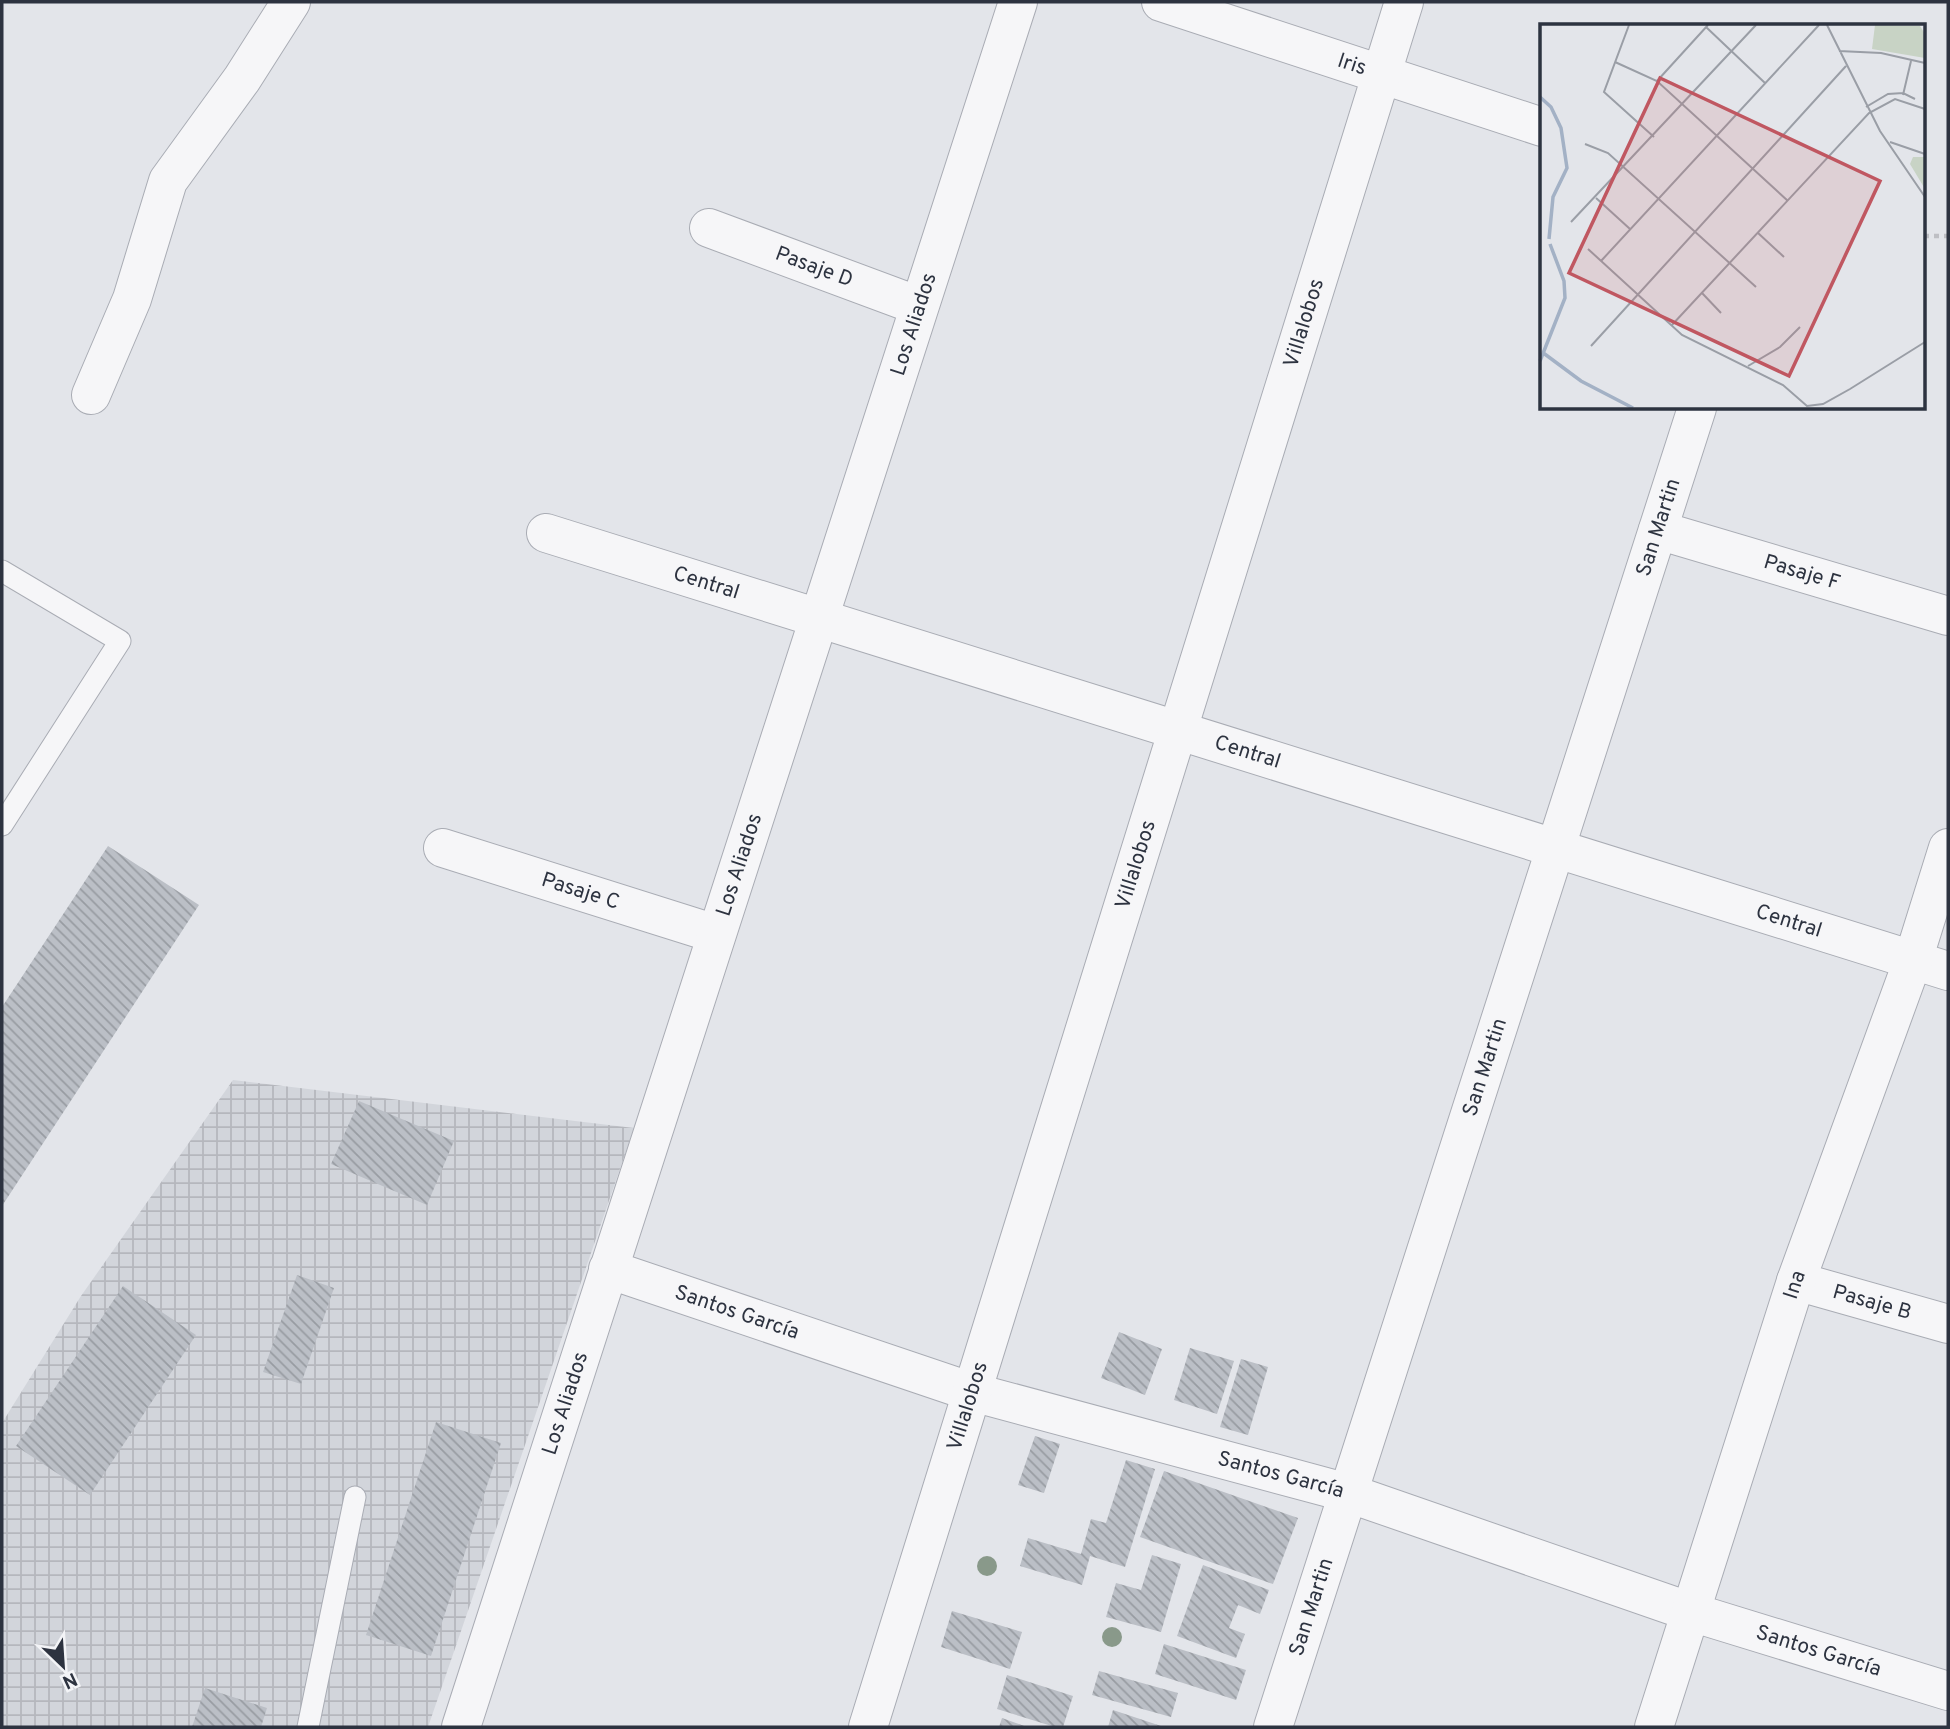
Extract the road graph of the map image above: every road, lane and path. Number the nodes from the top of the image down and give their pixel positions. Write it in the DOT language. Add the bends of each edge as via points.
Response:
graph roads {
  1 [pos="291,2"];
  2 [pos="1017,2"];
  3 [pos="1161,2"];
  4 [pos="1404,2"];
  5 [pos="1381,73"];
  6 [pos="1540,126"];
  7 [pos="709,228"];
  8 [pos="1926,236"];
  9 [pos="1948,236"];
  10 [pos="919,306"];
  11 [pos="92,394"];
  12 [pos="1696,410"];
  13 [pos="1658,530"];
  14 [pos="546,533"];
  15 [pos="2,571"];
  16 [pos="1948,616"];
  17 [pos="819,618"];
  18 [pos="1177,730"];
  19 [pos="2,825"];
  20 [pos="443,848"];
  21 [pos="1555,848"];
  22 [pos="1948,848"];
  23 [pos="716,934"];
  24 [pos="1931,966"];
  25 [pos="608,1269"];
  26 [pos="1796,1282"];
  27 [pos="1948,1324"];
  28 [pos="972,1392"];
  29 [pos="1348,1493"];
  30 [pos="355,1497"];
  31 [pos="1691,1612"];
  32 [pos="1948,1691"];
  33 [pos="308,1727"];
  34 [pos="461,1727"];
  35 [pos="868,1727"];
  36 [pos="1273,1727"];
  37 [pos="1654,1727"];
  1 -- 11 [label="street" via="168,181 132,299"];
  2 -- 10 [label="street, Los Aliados"];
  3 -- 5 [label="street, Iris"];
  4 -- 5 [label="street, Villalobos"];
  5 -- 6 [label="street, Iris"];
  5 -- 18 [label="street, Villalobos"];
  7 -- 10 [label="street, Pasaje D"];
  8 -- 9 [label="path"];
  10 -- 17 [label="street, Los Aliados"];
  12 -- 13 [label="street, San Martin"];
  13 -- 16 [label="street, Pasaje F"];
  13 -- 21 [label="street, San Martin"];
  14 -- 17 [label="street, Central"];
  15 -- 19 [label="lane" via="120,641"];
  17 -- 18 [label="street, Central"];
  17 -- 23 [label="street, Los Aliados"];
  18 -- 21 [label="street, Central"];
  18 -- 28 [label="street, Villalobos"];
  20 -- 23 [label="street, Pasaje C"];
  21 -- 24 [label="street, Central"];
  21 -- 29 [label="street, San Martin"];
  22 -- 24 [label="street, Ina"];
  23 -- 25 [label="street, Los Aliados"];
  24 -- 26 [label="street, Ina"];
  25 -- 28 [label="street, Santos García"];
  25 -- 34 [label="street, Los Aliados"];
  26 -- 27 [label="street, Pasaje B"];
  26 -- 31 [label="street, Ina"];
  28 -- 29 [label="street, Santos García"];
  28 -- 35 [label="street, Villalobos"];
  29 -- 31 [label="street, Santos García"];
  29 -- 36 [label="street, San Martin"];
  30 -- 33 [label="lane"];
  31 -- 32 [label="street, Santos García"];
  31 -- 37 [label="street, Ina"];
}
